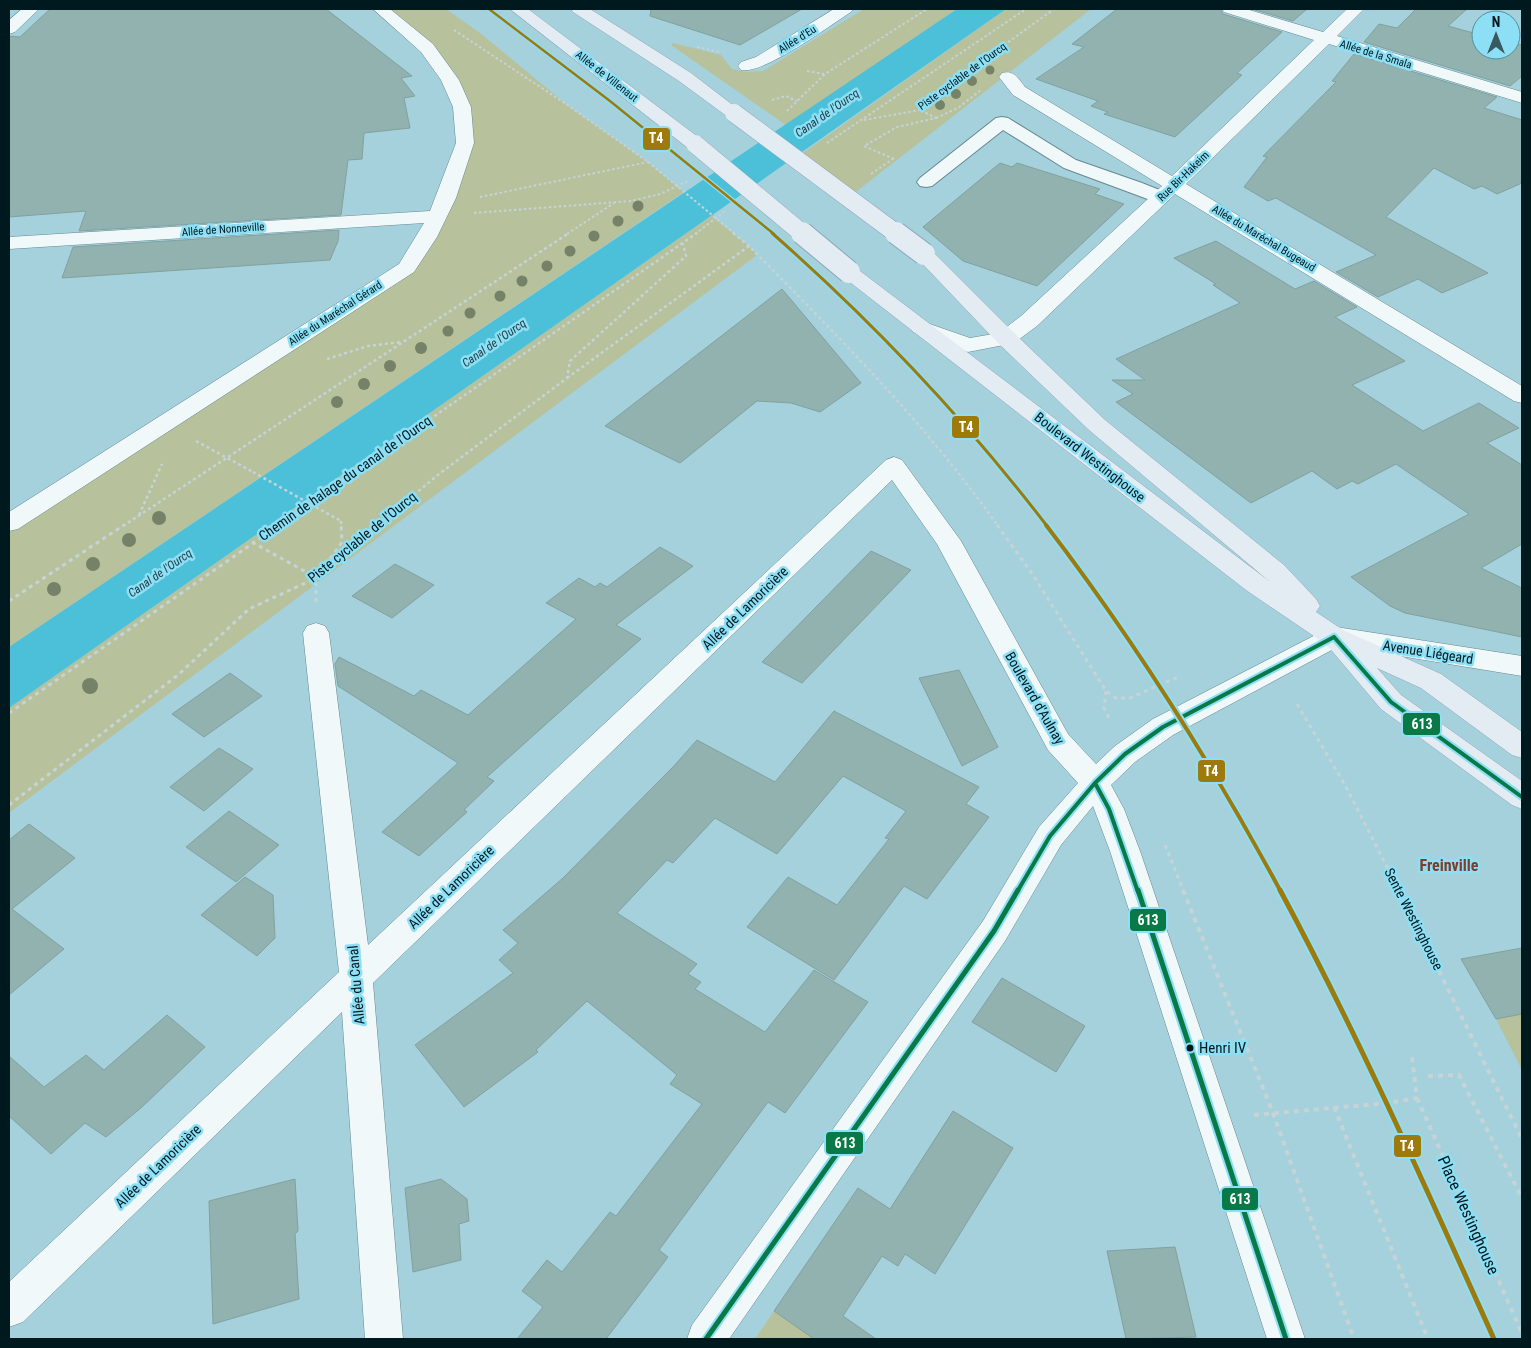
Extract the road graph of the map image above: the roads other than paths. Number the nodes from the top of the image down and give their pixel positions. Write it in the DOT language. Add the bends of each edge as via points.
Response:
graph roads {
  1 [pos="31,9"];
  2 [pos="381,9"];
  3 [pos="518,9"];
  4 [pos="579,9"];
  5 [pos="846,9"];
  6 [pos="1230,9"];
  7 [pos="1356,9"];
  8 [pos="9,29"];
  9 [pos="1324,38"];
  10 [pos="747,66"];
  11 [pos="1008,77"];
  12 [pos="1522,98"];
  13 [pos="926,182"];
  14 [pos="1168,191"];
  15 [pos="440,210"];
  16 [pos="9,243"];
  17 [pos="849,272"];
  18 [pos="921,327"];
  19 [pos="1006,338"];
  20 [pos="1522,396"];
  21 [pos="894,465"];
  22 [pos="9,523"];
  23 [pos="316,633"];
  24 [pos="1334,637"];
  25 [pos="1522,666"];
  26 [pos="1522,747"];
  27 [pos="1095,782"];
  28 [pos="1521,799"];
  29 [pos="356,978"];
  30 [pos="9,1308"];
  31 [pos="384,1339"];
  32 [pos="706,1339"];
  33 [pos="1286,1339"];
  1 -- 8 [label="street"];
  2 -- 15 [label="street, Allée du Maréchal Gérard" via="427,48 450,80 462,107 465,143"];
  3 -- 17 [label="main road, Allée de Villenaut, bridge" via="695,144"];
  4 -- 19 [label="main road, Boulevard Westinghouse, bridge" via="685,77 924,254"];
  5 -- 10 [label="street, Allée d'Eu" via="762,61"];
  6 -- 9 [label="street, Allée de la Smala"];
  7 -- 9 [label="street, Rue Bir-Hakeim"];
  9 -- 12 [label="street, Allée de la Smala"];
  9 -- 14 [label="street, Rue Bir-Hakeim"];
  11 -- 14 [label="street, Allée du Maréchal Bugeaud" via="1019,91"];
  13 -- 14 [label="lane" via="1002,122 1070,164 1136,187"];
  14 -- 19 [label="street, Rue Bir-Hakeim" via="1029,321"];
  14 -- 20 [label="street, Allée du Maréchal Bugeaud"];
  15 -- 16 [label="street, Allée de Nonneville"];
  15 -- 22 [label="street, Allée du Maréchal Gérard" via="407,268"];
  17 -- 18 [label="main road, Boulevard Westinghouse"];
  18 -- 19 [label="street" via="968,345"];
  18 -- 24 [label="main road, Boulevard Westinghouse" via="1249,579"];
  19 -- 24 [label="main road, Boulevard Westinghouse" via="1097,425 1275,571"];
  21 -- 27 [label="street, Boulevard d'Aulnay" via="948,541 1058,742"];
  21 -- 29 [label="street, Allée de Lamoricière"];
  23 -- 29 [label="street, Allée du Canal"];
  24 -- 25 [label="street, Avenue Liégeard"];
  24 -- 26 [label="main road, Boulevard Westinghouse" via="1431,681"];
  24 -- 27 [label="street" via="1162,728 1125,754"];
  24 -- 28 [label="main road, Boulevard Westinghouse" via="1391,702"];
  27 -- 32 [label="street" via="1050,836 994,931"];
  27 -- 33 [label="street, Boulevard d'Aulnay" via="1125,851"];
  29 -- 30 [label="street, Allée de Lamoricière"];
  29 -- 31 [label="street, Allée du Canal"];
}
